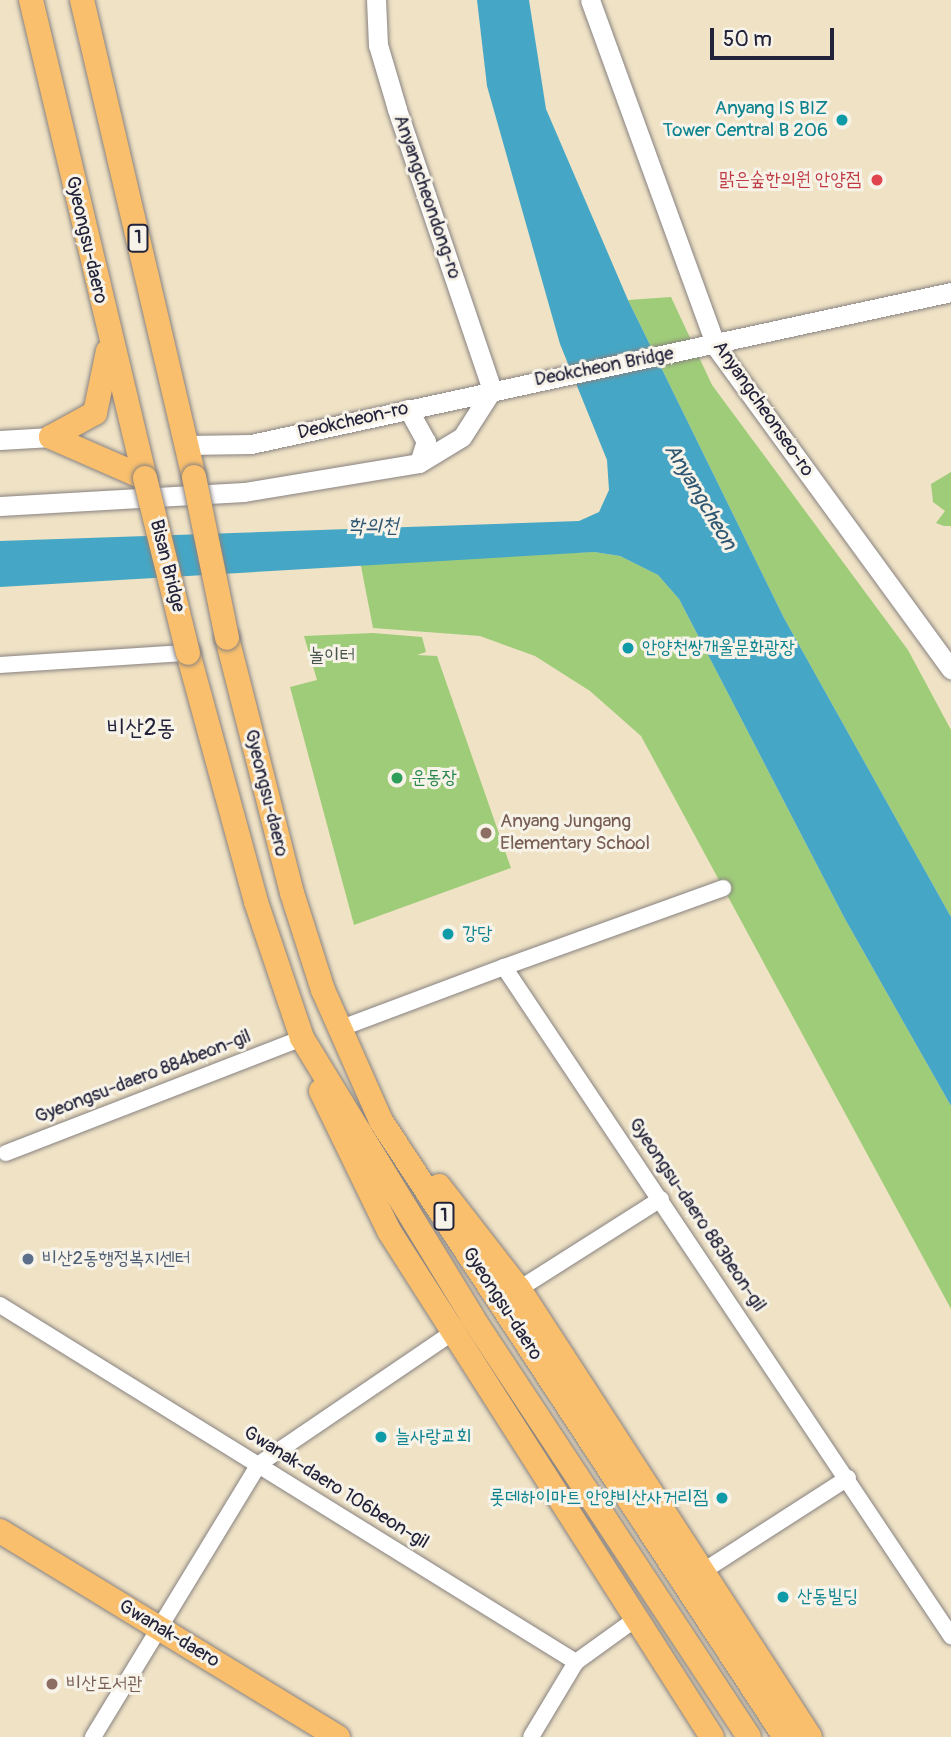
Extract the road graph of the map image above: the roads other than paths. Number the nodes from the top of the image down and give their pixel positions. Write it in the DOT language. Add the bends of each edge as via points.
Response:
graph roads {
  1 [pos="31,0"];
  2 [pos="82,0"];
  3 [pos="376,0"];
  4 [pos="590,0"];
  5 [pos="951,292"];
  6 [pos="110,344"];
  7 [pos="716,347"];
  8 [pos="518,384"];
  9 [pos="492,390"];
  10 [pos="408,409"];
  11 [pos="51,437"];
  12 [pos="0,440"];
  13 [pos="187,445"];
  14 [pos="419,463"];
  15 [pos="145,478"];
  16 [pos="0,506"];
  17 [pos="188,653"];
  18 [pos="0,665"];
  19 [pos="951,669"];
  20 [pos="723,888"];
  21 [pos="504,967"];
  22 [pos="339,1029"];
  23 [pos="302,1038"];
  24 [pos="381,1121"];
  25 [pos="2,1155"];
  26 [pos="661,1199"];
  27 [pos="519,1289"];
  28 [pos="0,1305"];
  29 [pos="452,1333"];
  30 [pos="259,1464"];
  31 [pos="848,1478"];
  32 [pos="0,1531"];
  33 [pos="705,1570"];
  34 [pos="637,1618"];
  35 [pos="156,1626"];
  36 [pos="951,1636"];
  37 [pos="576,1662"];
  38 [pos="93,1737"];
  39 [pos="338,1737"];
  40 [pos="531,1737"];
  41 [pos="712,1737"];
  42 [pos="749,1737"];
  43 [pos="785,1737"];
  44 [pos="810,1737"];
  1 -- 6 [label="main road, Gyeongsu-daero / 1"];
  2 -- 13 [label="main road, 1"];
  3 -- 9 [label="street, Anyangcheondong-ro" via="378,45 397,109"];
  4 -- 7 [label="street, Anyangcheonseo-ro"];
  5 -- 7 [label="street"];
  6 -- 11 [label="main road" via="94,413"];
  6 -- 15 [label="main road, Gyeongsu-daero / 1"];
  7 -- 8 [label="street, Deokcheon Bridge"];
  7 -- 19 [label="street, Anyangcheonseo-ro"];
  8 -- 9 [label="street, Deokcheon-ro"];
  9 -- 10 [label="street, Deokcheon-ro"];
  9 -- 14 [label="street" via="462,437"];
  10 -- 13 [label="street, Deokcheon-ro" via="251,444"];
  10 -- 14 [label="street" via="426,441"];
  11 -- 12 [label="street"];
  11 -- 15 [label="main road"];
  13 -- 22 [label="main road, Gyeongsu-daero / 1, bridge" via="227,638 292,893"];
  14 -- 16 [label="street" via="244,492"];
  15 -- 17 [label="main road, Bisan Bridge / 1, bridge"];
  17 -- 18 [label="street"];
  17 -- 23 [label="main road, Gyeongsu-daero / 1" via="256,902"];
  20 -- 21 [label="street"];
  21 -- 22 [label="street"];
  21 -- 26 [label="street, Gyeongsu-daero 883beon-gil"];
  22 -- 24 [label="main road, Gyeongsu-daero / 1"];
  23 -- 25 [label="street, Gyeongsu-daero 884beon-gil"];
  23 -- 29 [label="main road" via="332,1125"];
  23 -- 42 [label="main road, Gyeongsu-daero / 1" via="472,1317"];
  24 -- 27 [label="main road" via="476,1228"];
  24 -- 43 [label="main road, Gyeongsu-daero / 1"];
  26 -- 27 [label="street"];
  26 -- 31 [label="street, Gyeongsu-daero 883beon-gil"];
  27 -- 33 [label="main road"];
  28 -- 30 [label="street, Gwanak-daero 106beon-gil"];
  29 -- 30 [label="street"];
  29 -- 34 [label="main road"];
  30 -- 35 [label="street"];
  30 -- 37 [label="street, Gwanak-daero 106beon-gil"];
  31 -- 33 [label="street"];
  31 -- 36 [label="street, Gyeongsu-daero 883beon-gil"];
  32 -- 35 [label="main road, Gwanak-daero"];
  33 -- 44 [label="main road"];
  34 -- 37 [label="street"];
  34 -- 41 [label="main road"];
  35 -- 38 [label="street"];
  35 -- 39 [label="main road, Gwanak-daero"];
  37 -- 40 [label="street"];
}
